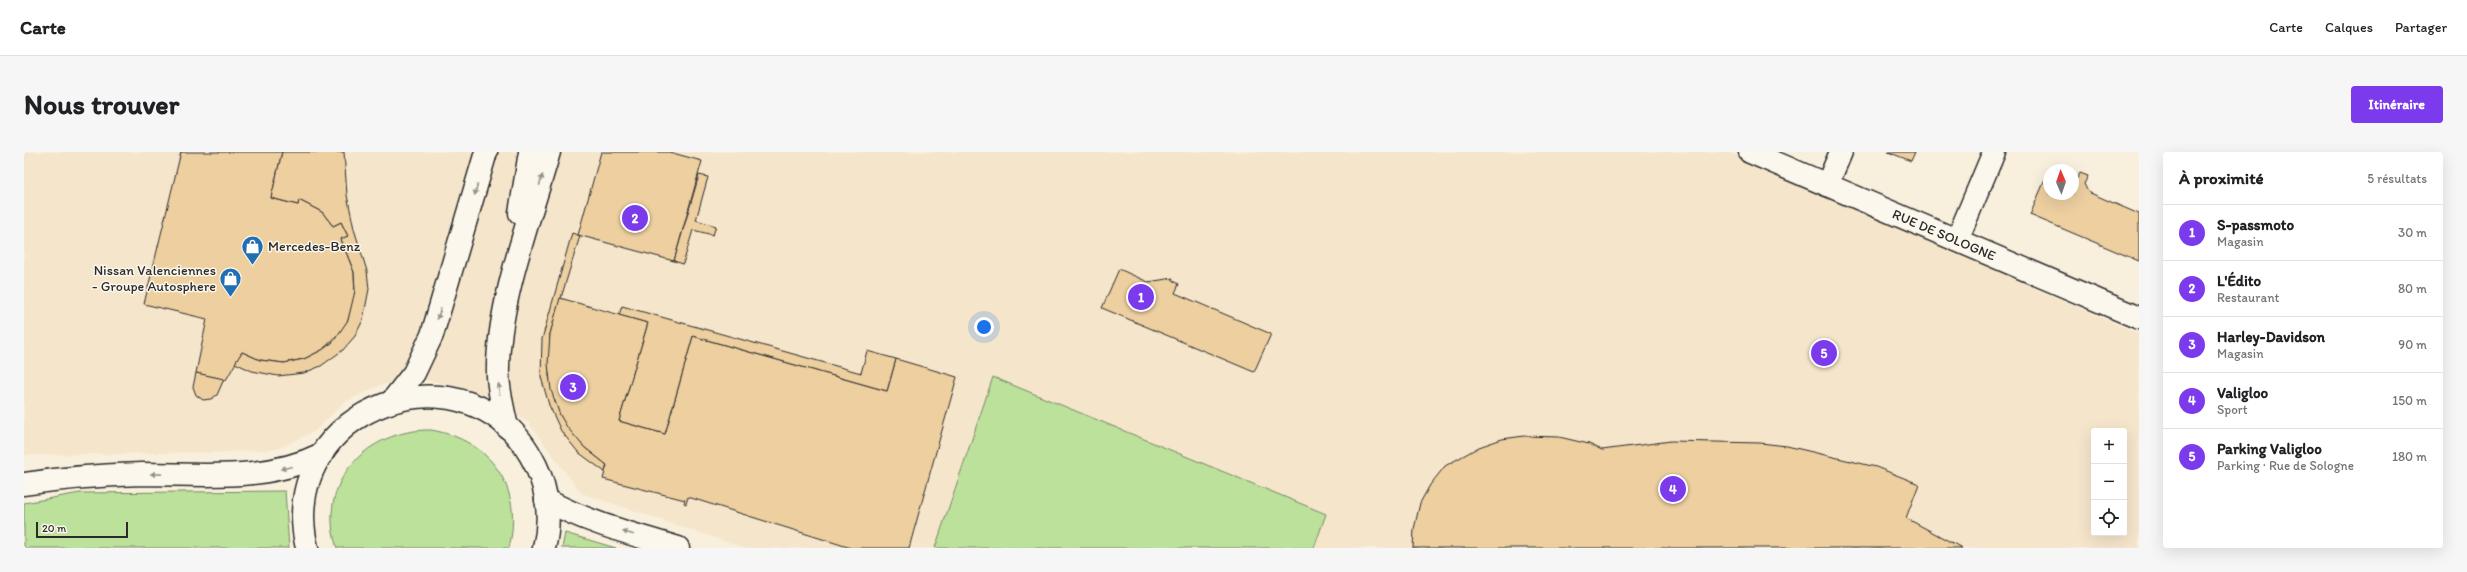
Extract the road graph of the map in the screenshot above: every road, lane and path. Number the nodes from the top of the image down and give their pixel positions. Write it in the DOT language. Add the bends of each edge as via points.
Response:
graph roads {
  1 [pos="486,152"];
  2 [pos="530,152"];
  3 [pos="549,152"];
  4 [pos="1750,152"];
  5 [pos="1841,152"];
  6 [pos="1994,152"];
  7 [pos="1827,185"];
  8 [pos="1958,240"];
  9 [pos="504,311"];
  10 [pos="2139,318"];
  11 [pos="393,400"];
  12 [pos="507,427"];
  13 [pos="322,454"];
  14 [pos="24,484"];
  15 [pos="546,500"];
  16 [pos="307,548"];
  17 [pos="544,548"];
  18 [pos="678,548"];
  1 -- 11 [label="main road, one-way" via="453,271 432,335 414,373"];
  2 -- 9 [label="main road"];
  9 -- 3 [label="main road, one-way"];
  4 -- 7 [label="main road, RUE DE SOLOGNE"];
  5 -- 7 [label="main road"];
  6 -- 8 [label="main road"];
  7 -- 8 [label="main road, RUE DE SOLOGNE"];
  8 -- 10 [label="main road, RUE DE SOLOGNE"];
  12 -- 9 [label="main road, one-way" via="498,376"];
  11 -- 12 [label="main road" via="426,396 459,400 489,414"];
  11 -- 13 [label="main road" via="372,408 352,420 335,435"];
  12 -- 15 [label="main road" via="533,460 542,479"];
  13 -- 14 [label="main road, one-way" via="286,468 247,474 104,475"];
  13 -- 16 [label="main road" via="305,496 304,530"];
  15 -- 17 [label="main road" via="548,523"];
  18 -- 15 [label="main road, one-way" via="599,524"];
}
